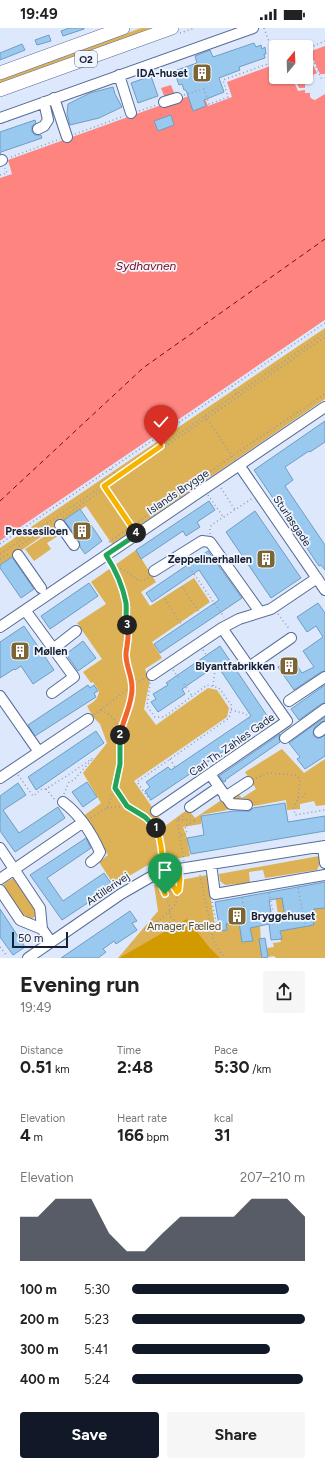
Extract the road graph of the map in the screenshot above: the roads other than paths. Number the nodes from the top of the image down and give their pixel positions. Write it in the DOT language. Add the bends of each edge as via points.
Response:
graph roads {
  1 [pos="123,28"];
  2 [pos="172,28"];
  3 [pos="253,28"];
  4 [pos="0,73"];
  5 [pos="118,75"];
  6 [pos="0,90"];
  7 [pos="177,98"];
  8 [pos="49,100"];
  9 [pos="164,102"];
  10 [pos="132,113"];
  11 [pos="0,118"];
  12 [pos="38,129"];
  13 [pos="67,137"];
  14 [pos="324,409"];
  15 [pos="238,463"];
  16 [pos="56,524"];
  17 [pos="74,545"];
  18 [pos="18,554"];
  19 [pos="154,571"];
  20 [pos="317,578"];
  21 [pos="41,588"];
  22 [pos="325,590"];
  23 [pos="25,610"];
  24 [pos="263,613"];
  25 [pos="226,626"];
  26 [pos="0,627"];
  27 [pos="76,631"];
  28 [pos="291,638"];
  29 [pos="53,649"];
  30 [pos="249,667"];
  31 [pos="152,675"];
  32 [pos="325,677"];
  33 [pos="52,693"];
  34 [pos="0,696"];
  35 [pos="289,701"];
  36 [pos="325,709"];
  37 [pos="88,719"];
  38 [pos="285,738"];
  39 [pos="39,752"];
  40 [pos="210,774"];
  41 [pos="0,778"];
  42 [pos="248,782"];
  43 [pos="219,787"];
  44 [pos="225,797"];
  45 [pos="63,802"];
  46 [pos="247,804"];
  47 [pos="190,807"];
  48 [pos="157,811"];
  49 [pos="82,823"];
  50 [pos="324,847"];
  51 [pos="0,848"];
  52 [pos="91,862"];
  53 [pos="211,864"];
  54 [pos="325,864"];
  55 [pos="14,869"];
  56 [pos="325,875"];
  57 [pos="0,879"];
  58 [pos="0,890"];
  59 [pos="42,929"];
  60 [pos="51,942"];
  61 [pos="28,958"];
  1 -- 4 [label="main road, O2"];
  2 -- 6 [label="main road, O2"];
  3 -- 5 [label="street"];
  5 -- 8 [label="street"];
  5 -- 10 [label="street"];
  7 -- 9 [label="street"];
  8 -- 11 [label="street"];
  8 -- 12 [label="street" via="48,120"];
  8 -- 13 [label="street"];
  14 -- 15 [label="street, Islands Brygge"];
  15 -- 20 [label="street, Sturlasgade"];
  15 -- 23 [label="street, Islands Brygge" via="205,488 134,530 106,555"];
  16 -- 17 [label="street"];
  18 -- 21 [label="street"];
  19 -- 24 [label="street" via="202,541 210,542 242,592"];
  20 -- 22 [label="street, Sturlasgade"];
  20 -- 24 [label="street"];
  23 -- 26 [label="street, Islands Brygge"];
  23 -- 29 [label="street"];
  24 -- 25 [label="street" via="239,619"];
  25 -- 30 [label="street, Carl Th. Zahles Gade"];
  25 -- 31 [label="street"];
  27 -- 29 [label="street"];
  28 -- 30 [label="street"];
  29 -- 33 [label="street" via="74,678"];
  30 -- 40 [label="street, Carl Th. Zahles Gade" via="287,721"];
  32 -- 35 [label="street"];
  34 -- 39 [label="street"];
  36 -- 38 [label="street"];
  37 -- 39 [label="street"];
  39 -- 41 [label="street"];
  40 -- 43 [label="street"];
  40 -- 48 [label="street, Carl Th. Zahles Gade"];
  42 -- 44 [label="street"];
  43 -- 44 [label="street"];
  43 -- 47 [label="street"];
  44 -- 46 [label="street" via="231,804"];
  45 -- 49 [label="street"];
  49 -- 52 [label="street" via="100,852"];
  49 -- 55 [label="street"];
  50 -- 53 [label="street, Artillerivej"];
  50 -- 54 [label="street, Artillerivej"];
  51 -- 55 [label="street"];
  53 -- 56 [label="street" via="215,894"];
  53 -- 60 [label="street, Artillerivej" via="164,872 147,878"];
  55 -- 57 [label="street"];
  55 -- 59 [label="street" via="40,908"];
  58 -- 59 [label="street" via="20,920"];
  59 -- 60 [label="street"];
  60 -- 61 [label="street, Artillerivej"];
}
